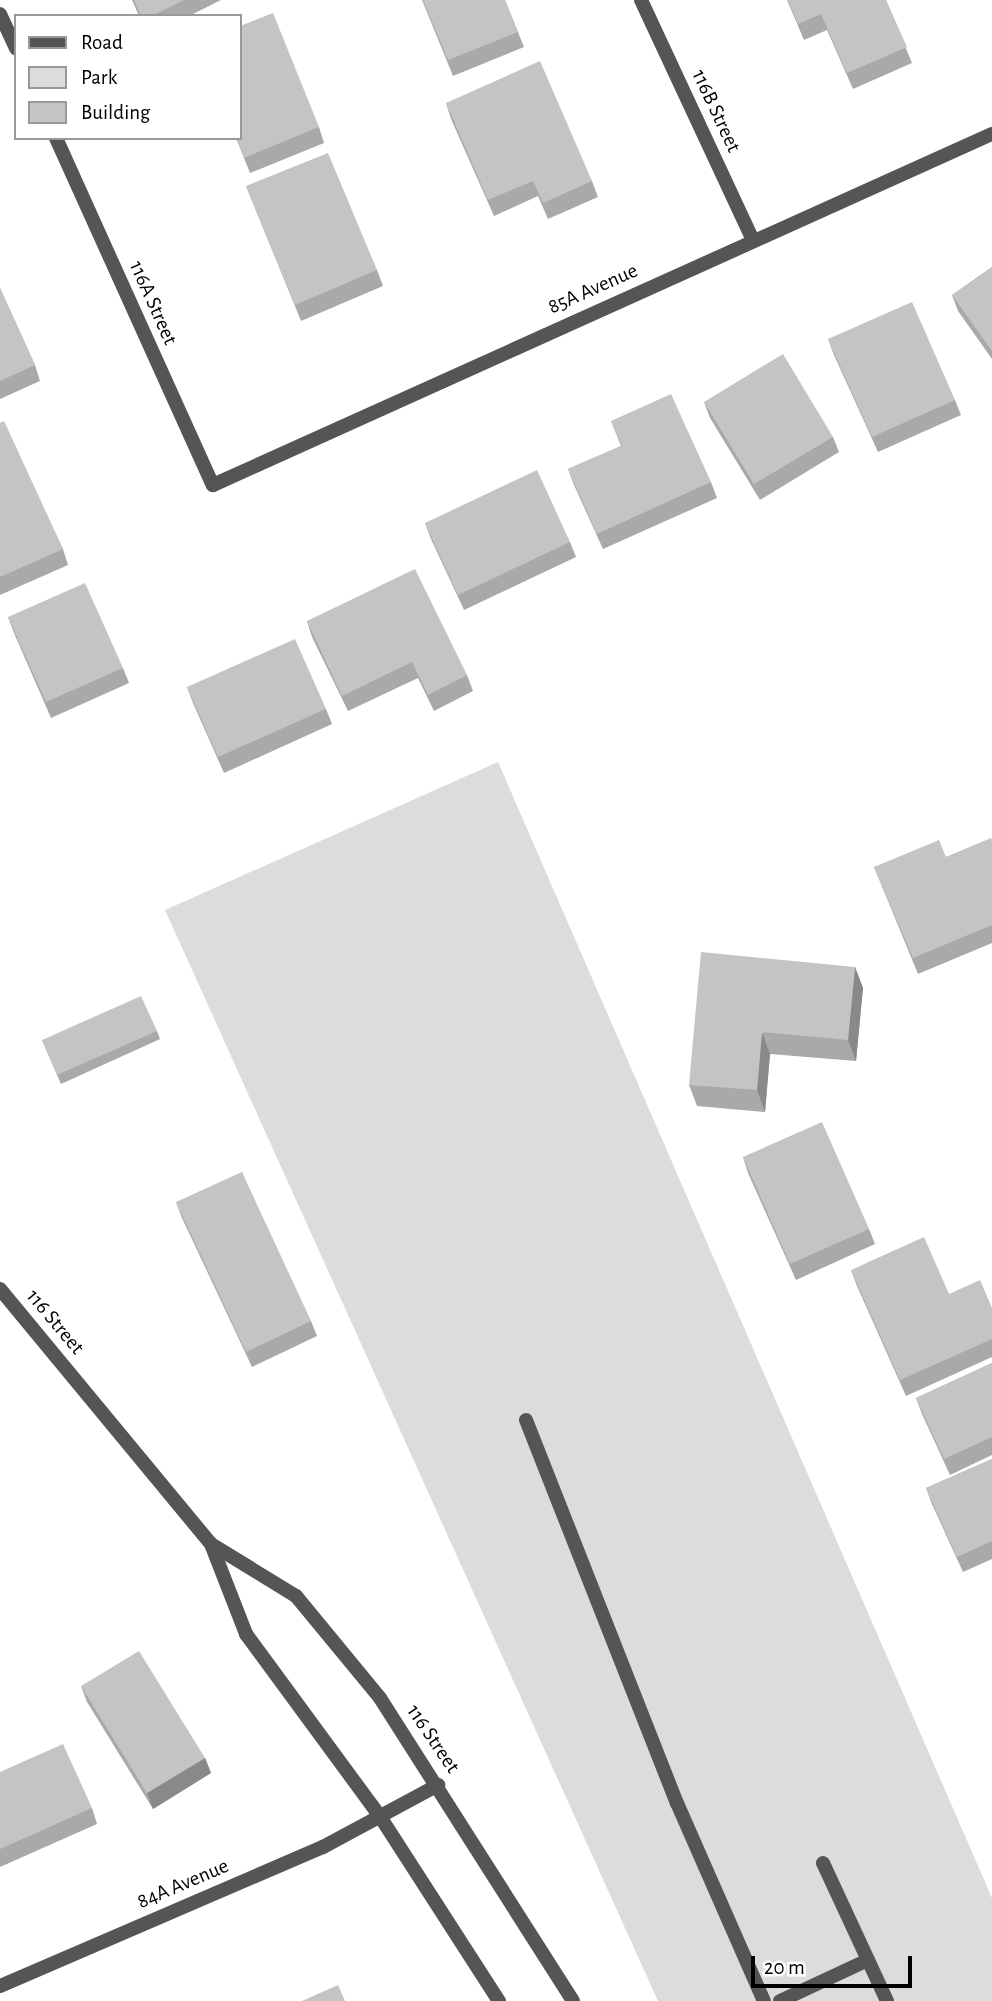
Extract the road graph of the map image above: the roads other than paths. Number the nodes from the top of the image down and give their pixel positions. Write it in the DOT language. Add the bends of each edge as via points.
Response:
graph roads {
  1 [pos="641,0"];
  2 [pos="0,14"];
  3 [pos="14,45"];
  4 [pos="992,134"];
  5 [pos="57,140"];
  6 [pos="753,240"];
  7 [pos="213,485"];
  8 [pos="3,1297"];
  9 [pos="526,1420"];
  10 [pos="211,1544"];
  11 [pos="438,1785"];
  12 [pos="381,1818"];
  13 [pos="822,1863"];
  14 [pos="868,1960"];
  15 [pos="0,1986"];
  16 [pos="499,2001"];
  17 [pos="573,2001"];
  18 [pos="764,2001"];
  19 [pos="780,2001"];
  20 [pos="887,2001"];
  1 -- 6 [label="street, 116B Street"];
  2 -- 3 [label="street"];
  4 -- 6 [label="street, 85A Avenue"];
  5 -- 7 [label="street, 116A Street"];
  6 -- 7 [label="street, 85A Avenue"];
  8 -- 10 [label="street, 116 Street"];
  9 -- 18 [label="street" via="677,1803"];
  10 -- 11 [label="street, 116 Street" via="296,1596 380,1698"];
  10 -- 12 [label="street, 116 Street" via="246,1633"];
  11 -- 12 [label="street, 84A Avenue"];
  11 -- 17 [label="street, 116 Street"];
  12 -- 15 [label="street, 84A Avenue"];
  12 -- 16 [label="street, 116 Street"];
  13 -- 14 [label="street"];
  14 -- 19 [label="street"];
  14 -- 20 [label="street"];
}
